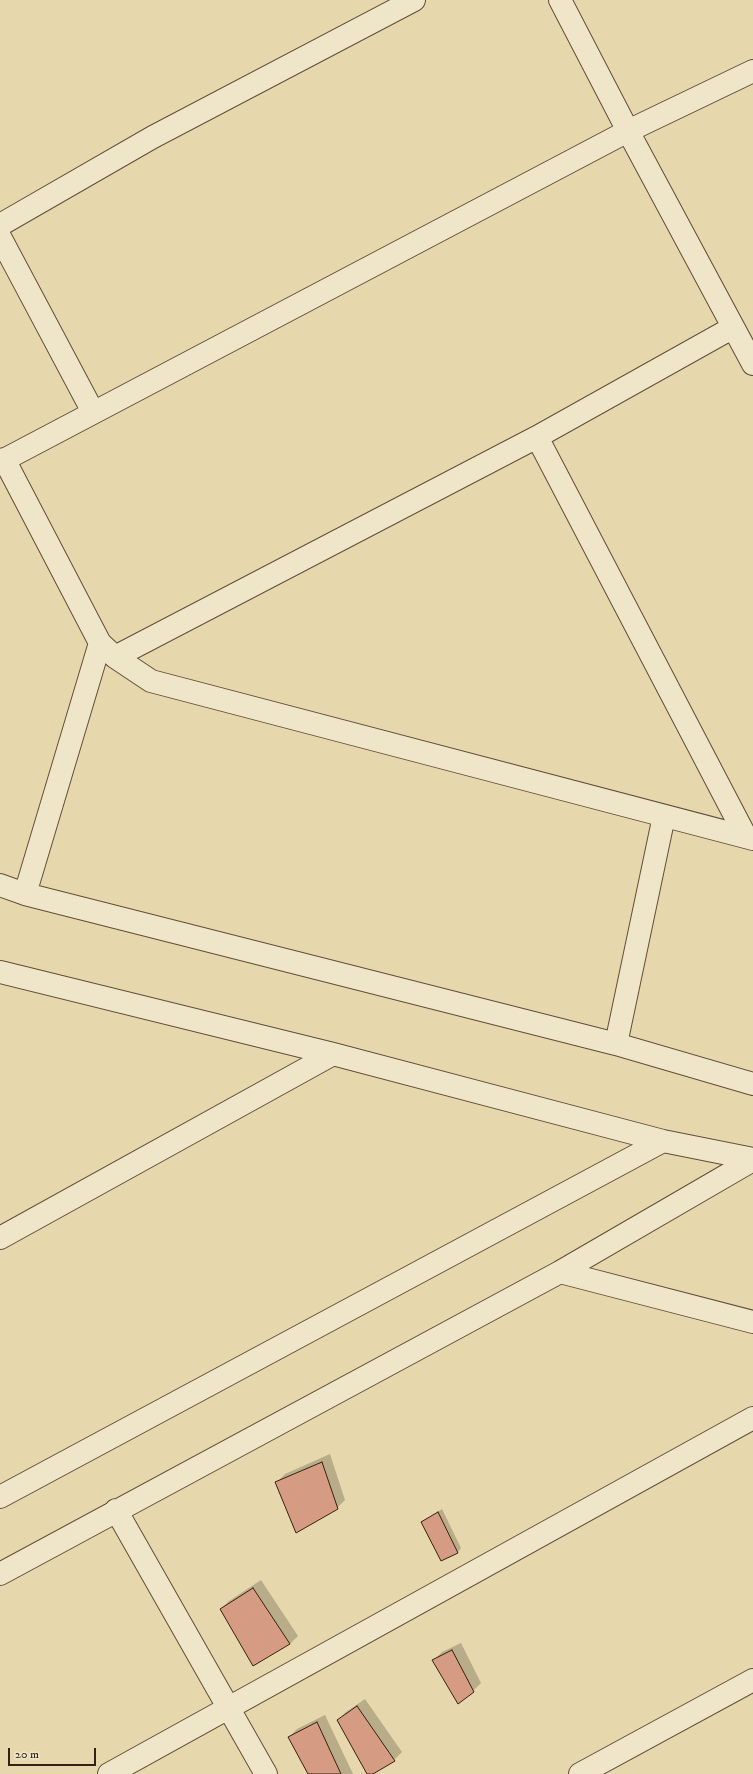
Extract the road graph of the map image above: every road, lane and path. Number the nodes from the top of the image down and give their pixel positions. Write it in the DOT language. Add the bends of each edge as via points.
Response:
graph roads {
  1 [pos="414,0"];
  2 [pos="560,0"];
  3 [pos="753,71"];
  4 [pos="628,131"];
  5 [pos="0,225"];
  6 [pos="0,237"];
  7 [pos="732,328"];
  8 [pos="753,364"];
  9 [pos="93,412"];
  10 [pos="537,437"];
  11 [pos="2,461"];
  12 [pos="108,650"];
  13 [pos="664,816"];
  14 [pos="749,838"];
  15 [pos="0,886"];
  16 [pos="25,894"];
  17 [pos="0,972"];
  18 [pos="616,1044"];
  19 [pos="334,1054"];
  20 [pos="753,1084"];
  21 [pos="663,1141"];
  22 [pos="753,1160"];
  23 [pos="0,1238"];
  24 [pos="560,1272"];
  25 [pos="753,1322"];
  26 [pos="753,1418"];
  27 [pos="0,1497"];
  28 [pos="116,1510"];
  29 [pos="0,1574"];
  30 [pos="753,1680"];
  31 [pos="229,1708"];
  32 [pos="108,1774"];
  33 [pos="266,1774"];
  34 [pos="580,1774"];
  1 -- 5 [label="street" via="154,137"];
  2 -- 4 [label="street"];
  3 -- 4 [label="street"];
  4 -- 7 [label="street"];
  4 -- 9 [label="street"];
  6 -- 9 [label="street"];
  7 -- 8 [label="street"];
  7 -- 10 [label="street"];
  9 -- 11 [label="street"];
  10 -- 12 [label="street"];
  10 -- 14 [label="street"];
  11 -- 12 [label="street"];
  12 -- 13 [label="street" via="151,681"];
  12 -- 16 [label="street"];
  13 -- 14 [label="street"];
  13 -- 18 [label="street"];
  15 -- 16 [label="street"];
  16 -- 18 [label="street"];
  17 -- 19 [label="street"];
  18 -- 20 [label="street"];
  19 -- 21 [label="street"];
  19 -- 23 [label="street"];
  21 -- 22 [label="street"];
  21 -- 27 [label="street"];
  22 -- 24 [label="street"];
  24 -- 25 [label="street"];
  24 -- 28 [label="street"];
  26 -- 31 [label="street"];
  28 -- 29 [label="street"];
  28 -- 31 [label="street"];
  30 -- 34 [label="street"];
  31 -- 32 [label="street"];
  31 -- 33 [label="street"];
}
